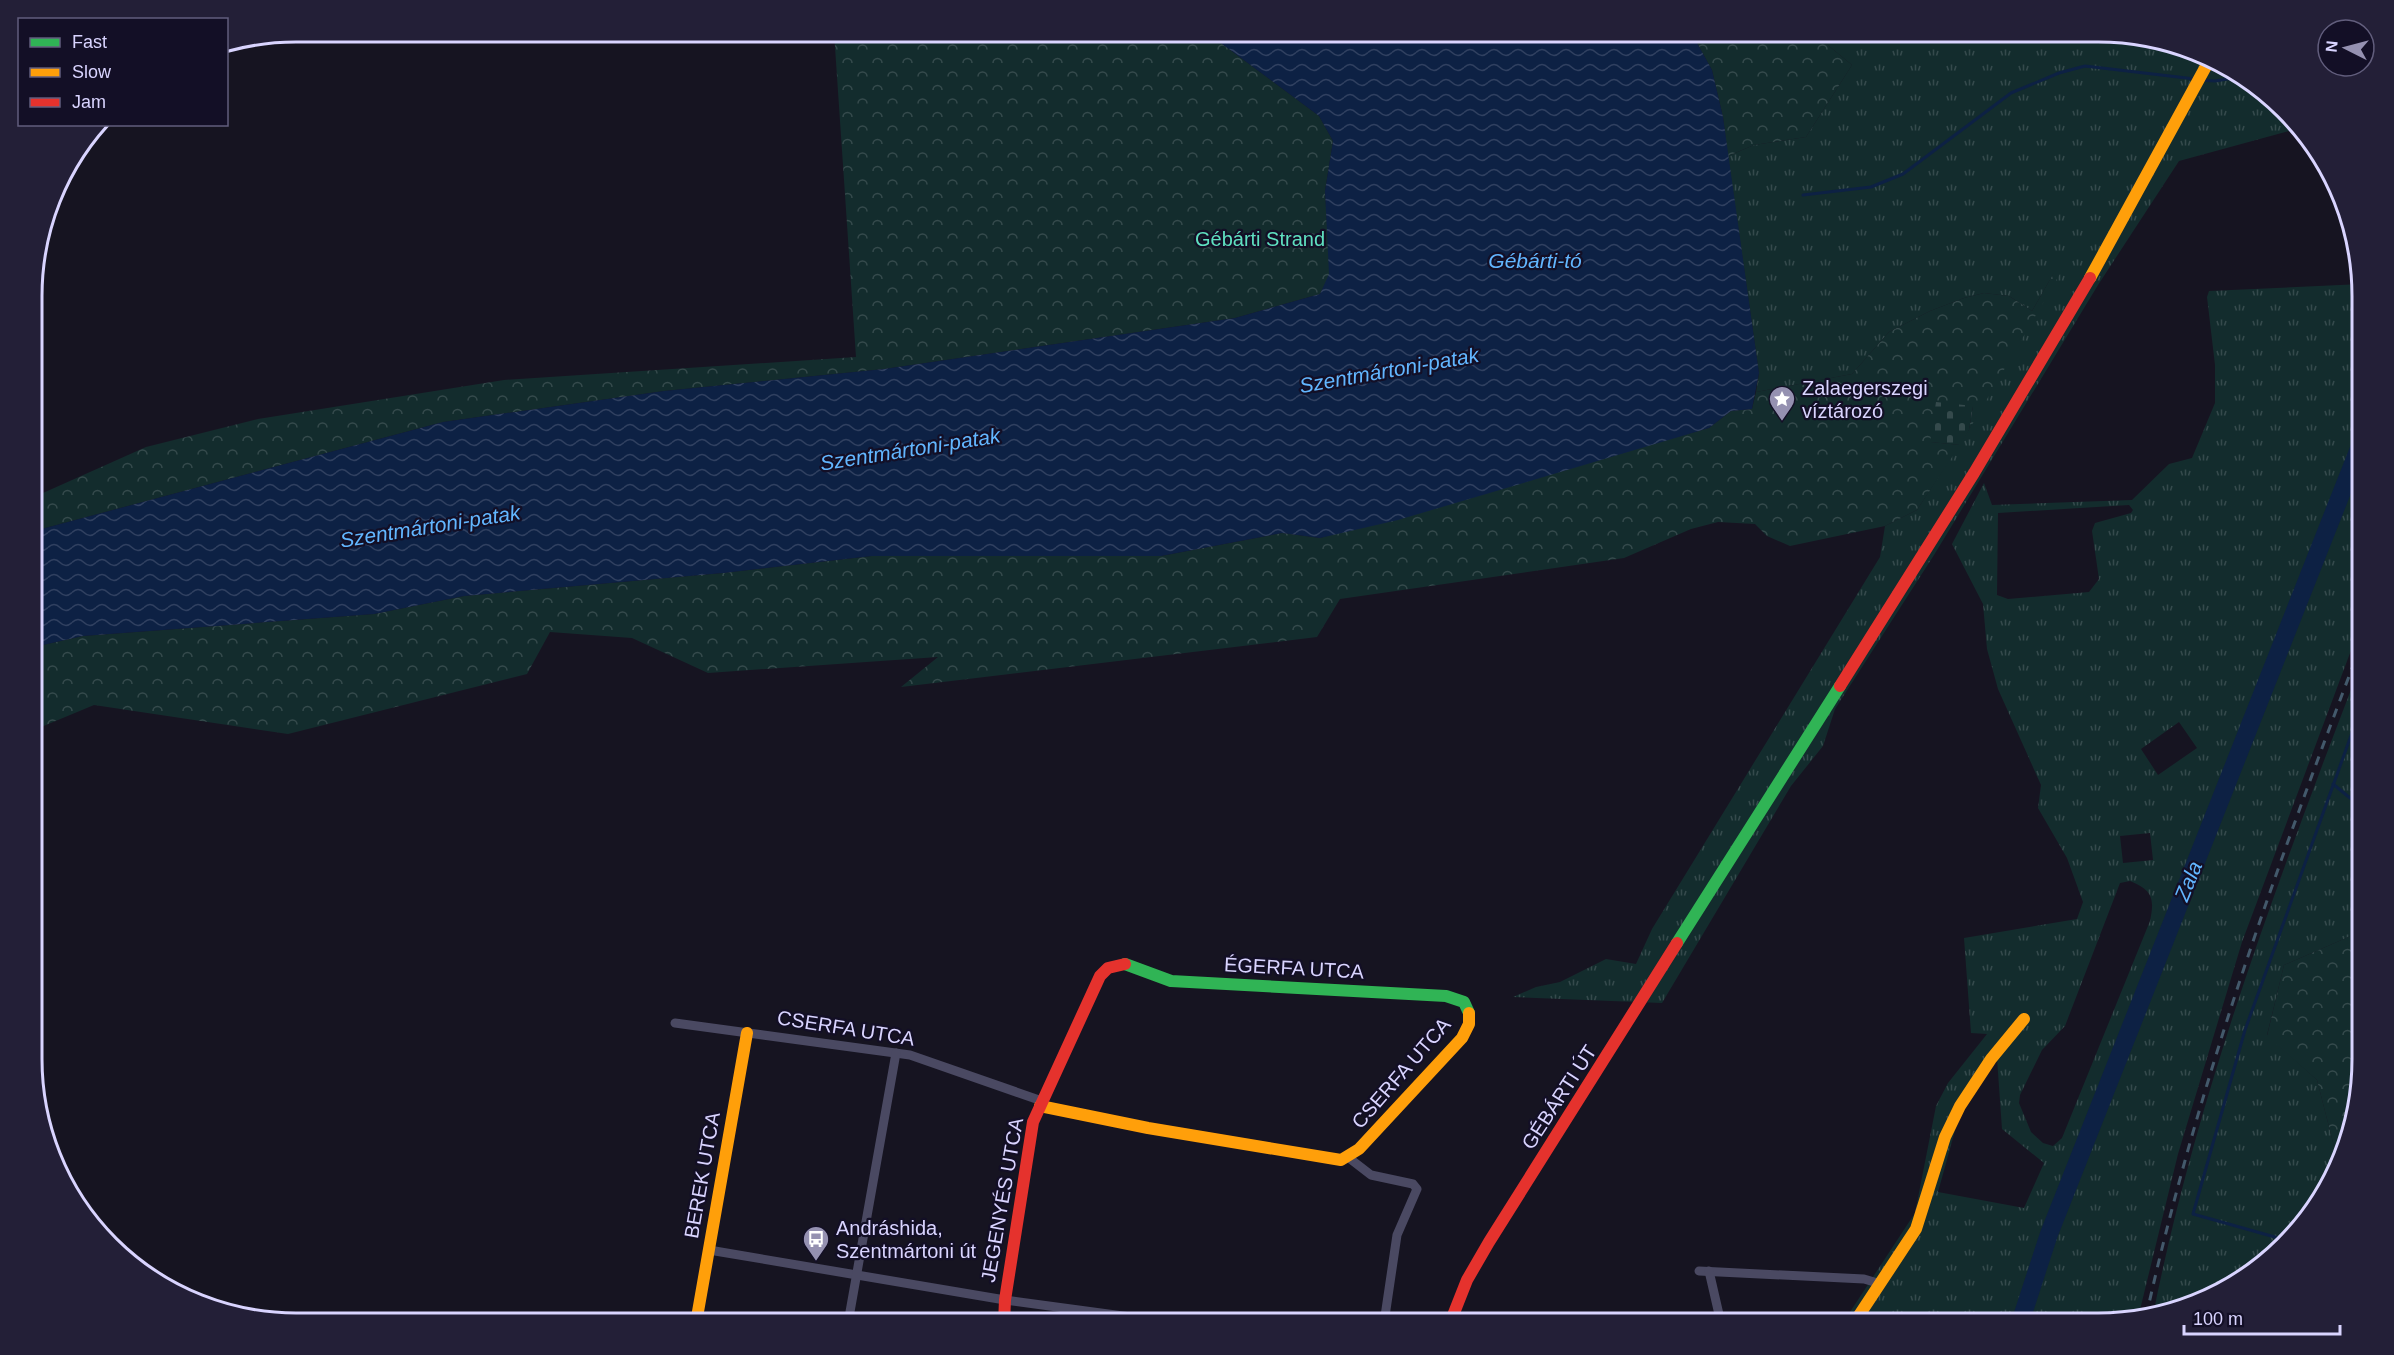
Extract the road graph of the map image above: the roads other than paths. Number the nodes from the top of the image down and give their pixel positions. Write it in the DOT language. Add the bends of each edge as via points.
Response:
graph roads {
  1 [pos="2206,66"];
  2 [pos="1118,963"];
  3 [pos="1469,1008"];
  4 [pos="2024,1019"];
  5 [pos="675,1023"];
  6 [pos="747,1033"];
  7 [pos="896,1053"];
  8 [pos="1041,1104"];
  9 [pos="1349,1158"];
  10 [pos="709,1250"];
  11 [pos="1699,1271"];
  12 [pos="1709,1271"];
  13 [pos="857,1276"];
  14 [pos="1881,1284"];
  15 [pos="1005,1300"];
  16 [pos="698,1313"];
  17 [pos="850,1313"];
  18 [pos="1004,1313"];
  19 [pos="1094,1313"];
  20 [pos="1385,1313"];
  21 [pos="1454,1313"];
  22 [pos="1719,1313"];
  23 [pos="1861,1313"];
  1 -- 21 [label="street, GÉBÁRTI ÚT" via="2096,269 2033,375 1484,1251"];
  2 -- 3 [label="street, ÉGERFA UTCA" via="1131,964 1171,981 1446,996 1459,999"];
  2 -- 8 [label="street, JEGENYÉS UTCA" via="1100,976"];
  3 -- 9 [label="street, CSERFA UTCA" via="1469,1024 1462,1038"];
  4 -- 14 [label="street" via="2001,1046 1956,1115 1944,1140 1920,1220"];
  5 -- 6 [label="street, CSERFA UTCA"];
  6 -- 7 [label="street, CSERFA UTCA"];
  6 -- 10 [label="street, BEREK UTCA"];
  7 -- 8 [label="street, CSERFA UTCA"];
  7 -- 13 [label="street"];
  8 -- 9 [label="street, CSERFA UTCA" via="1328,1160"];
  8 -- 15 [label="street, JEGENYÉS UTCA" via="1031,1132"];
  9 -- 20 [label="street, CSERFA UTCA" via="1371,1175 1413,1184 1417,1189 1397,1235"];
  10 -- 13 [label="street"];
  10 -- 16 [label="street, BEREK UTCA"];
  11 -- 12 [label="street"];
  12 -- 14 [label="street" via="1864,1279"];
  12 -- 22 [label="street"];
  13 -- 15 [label="street"];
  13 -- 17 [label="street"];
  14 -- 23 [label="street"];
  15 -- 18 [label="street, JEGENYÉS UTCA"];
  15 -- 19 [label="street"];
}
